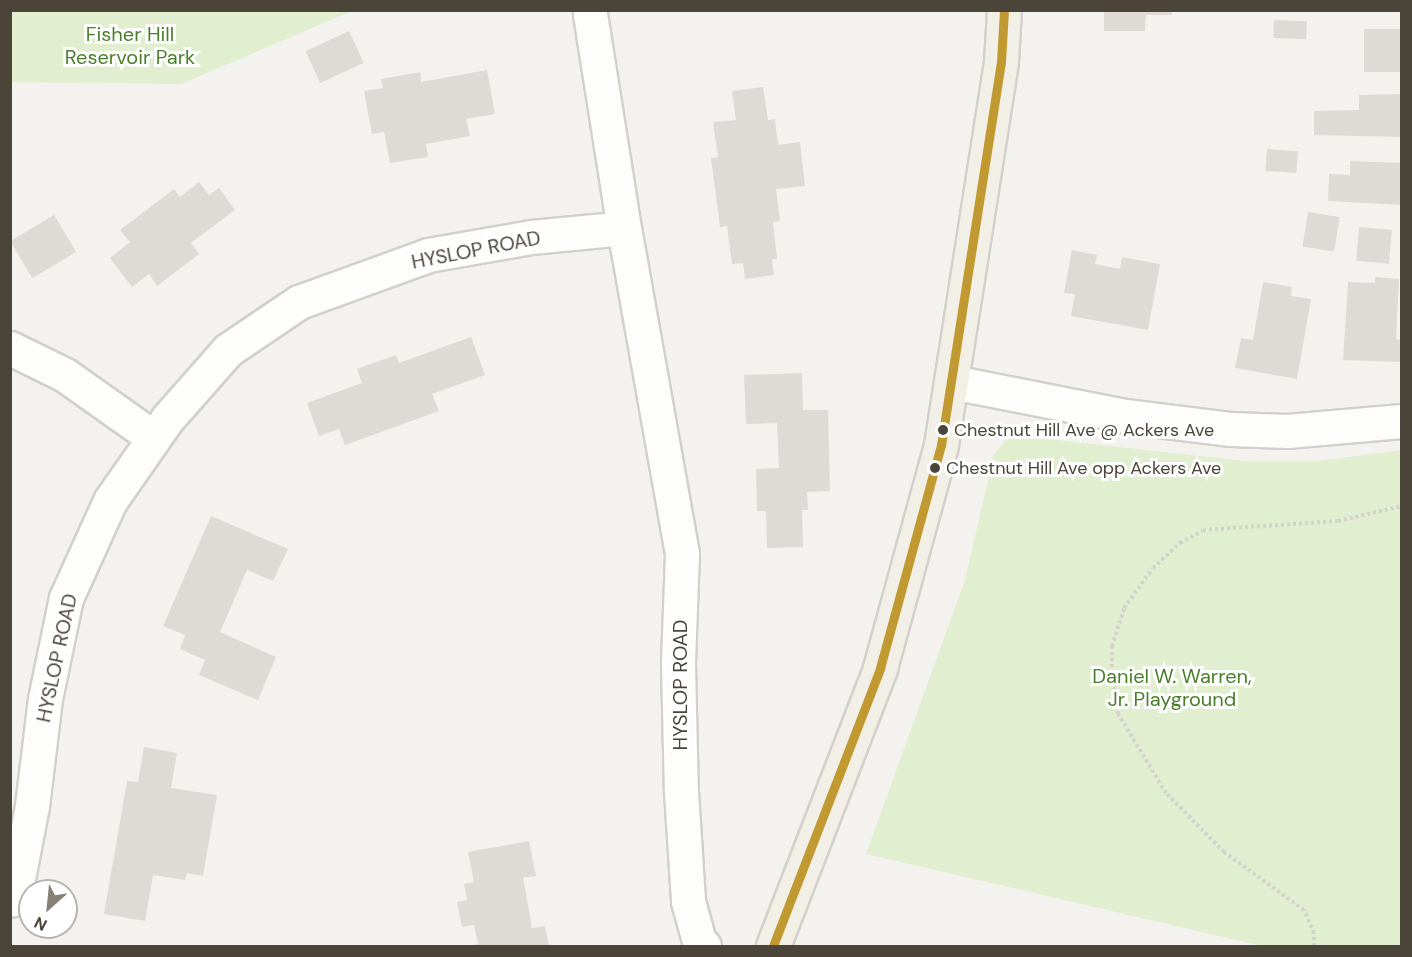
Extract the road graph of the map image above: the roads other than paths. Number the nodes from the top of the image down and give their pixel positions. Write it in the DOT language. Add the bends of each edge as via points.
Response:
graph roads {
  1 [pos="1004,10"];
  2 [pos="590,14"];
  3 [pos="624,228"];
  4 [pos="10,348"];
  5 [pos="952,382"];
  6 [pos="1401,421"];
  7 [pos="154,438"];
  8 [pos="10,900"];
  9 [pos="704,946"];
  10 [pos="773,946"];
  1 -- 5 [label="main road" via="1001,62"];
  2 -- 3 [label="street"];
  3 -- 7 [label="street, HYSLOP ROAD" via="531,237 428,255 299,302 228,350"];
  3 -- 9 [label="street, HYSLOP ROAD" via="682,554 678,664 681,792 688,901"];
  4 -- 7 [label="street" via="65,375"];
  5 -- 6 [label="street" via="1125,416 1231,429 1287,431"];
  5 -- 10 [label="main road" via="920,527 880,668"];
  7 -- 8 [label="street, HYSLOP ROAD" via="110,501 66,598 45,699 32,806 16,889"];
}
